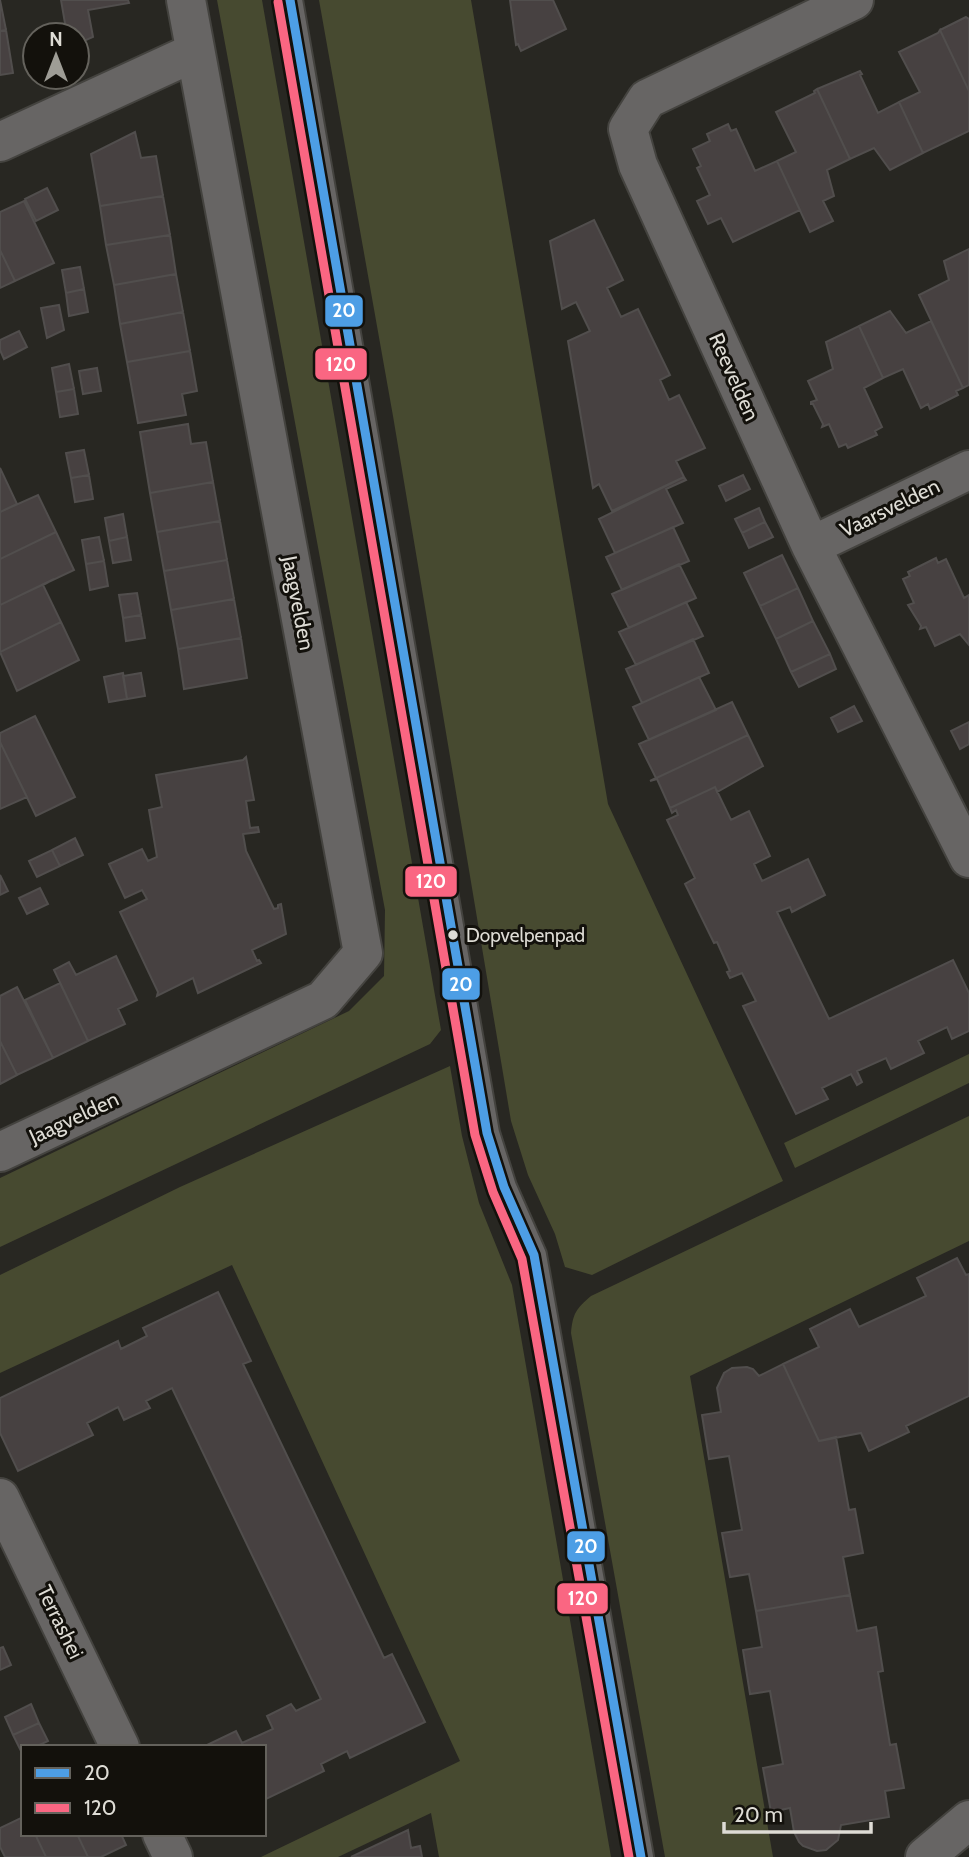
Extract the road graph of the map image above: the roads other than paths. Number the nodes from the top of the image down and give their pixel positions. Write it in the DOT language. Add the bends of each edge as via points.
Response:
graph roads {
  1 [pos="186,0"];
  2 [pos="290,0"];
  3 [pos="834,4"];
  4 [pos="194,52"];
  5 [pos="0,142"];
  6 [pos="969,470"];
  7 [pos="811,546"];
  8 [pos="969,858"];
  9 [pos="0,1153"];
  10 [pos="0,1497"];
  11 [pos="119,1745"];
  12 [pos="969,1820"];
  13 [pos="163,1836"];
  14 [pos="173,1857"];
  15 [pos="641,1857"];
  16 [pos="925,1857"];
  1 -- 4 [label="street"];
  2 -- 15 [label="lane" via="487,1133 504,1187 534,1255"];
  3 -- 7 [label="street, Reevelden" via="647,99 628,129 638,165"];
  4 -- 5 [label="street"];
  4 -- 9 [label="street, Jaagvelden" via="363,953 323,1000"];
  6 -- 7 [label="street, Vaarsvelden"];
  7 -- 8 [label="street, Reevelden"];
  10 -- 11 [label="street, Terrashei"];
  12 -- 16 [label="street"];
  13 -- 14 [label="street"];
}
